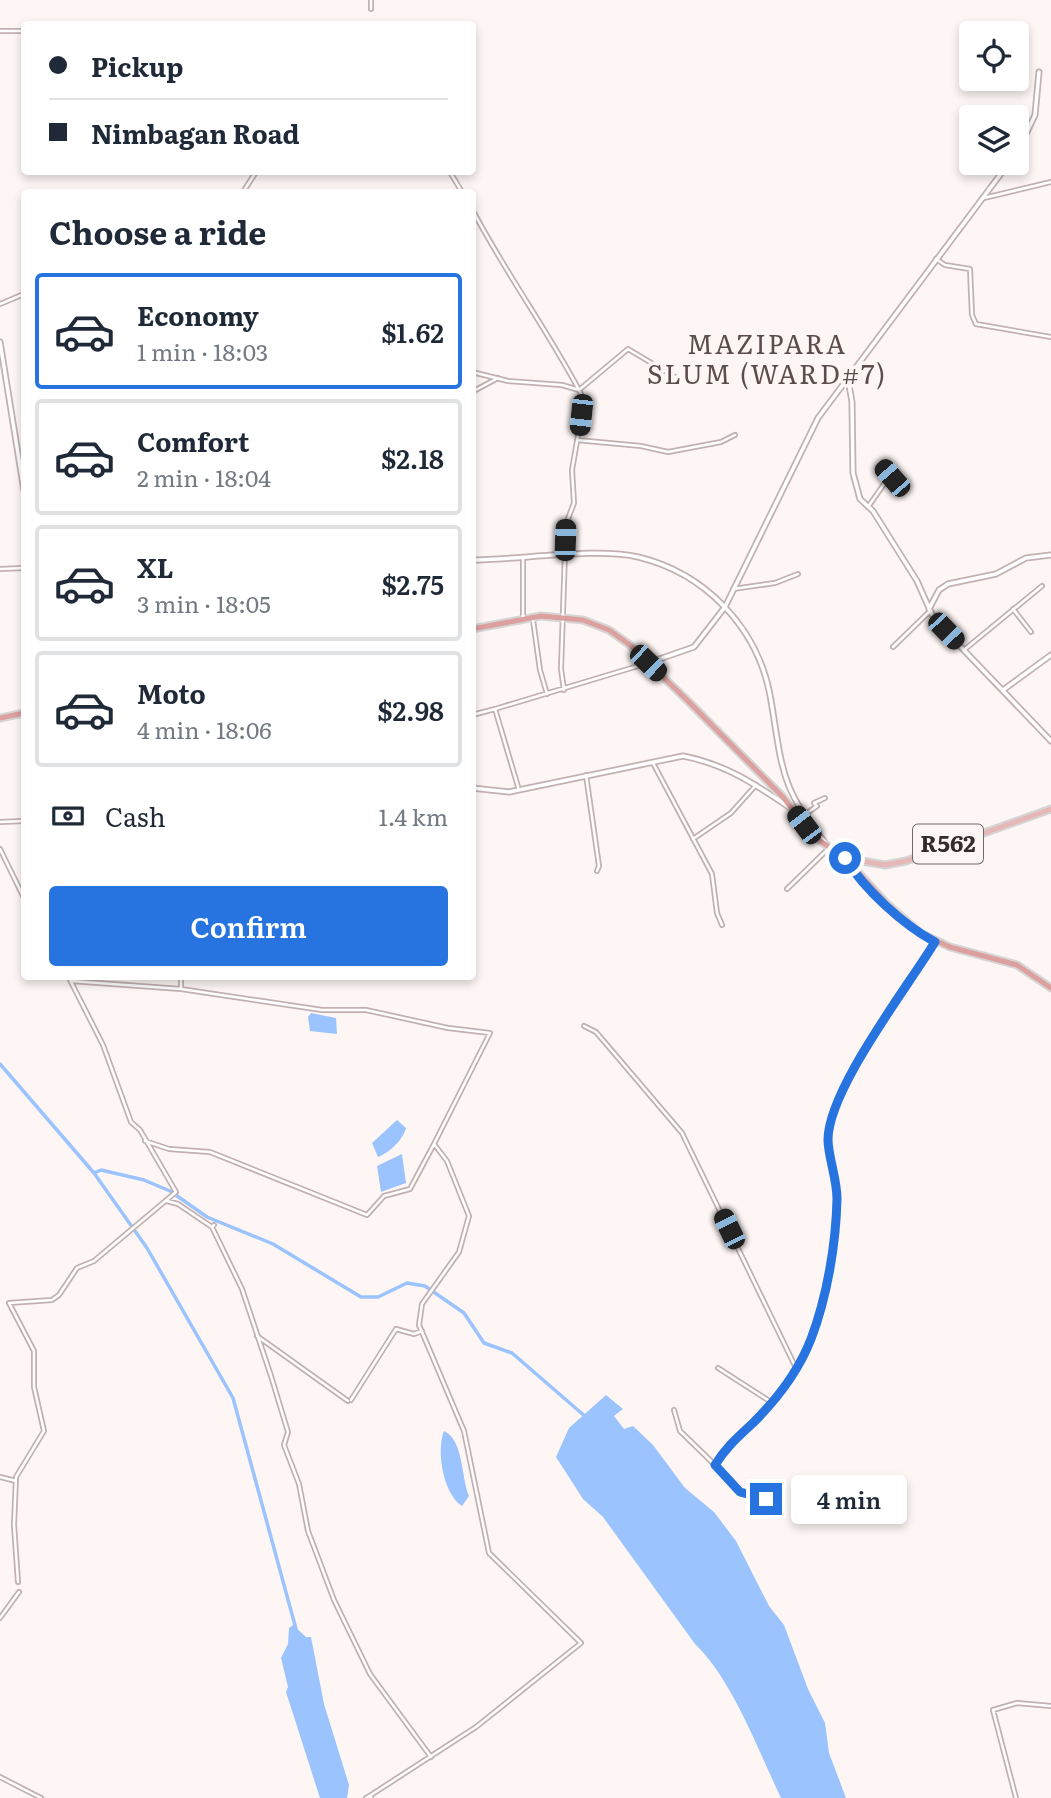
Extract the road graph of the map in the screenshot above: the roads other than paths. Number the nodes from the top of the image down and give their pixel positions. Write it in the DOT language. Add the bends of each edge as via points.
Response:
graph roads {
  1 [pos="371,0"];
  2 [pos="371,9"];
  3 [pos="0,31"];
  4 [pos="21,31"];
  5 [pos="1039,72"];
  6 [pos="1029,128"];
  7 [pos="1000,175"];
  8 [pos="1051,182"];
  9 [pos="981,200"];
  10 [pos="476,216"];
  11 [pos="936,259"];
  12 [pos="21,295"];
  13 [pos="0,304"];
  14 [pos="1051,337"];
  15 [pos="0,342"];
  16 [pos="476,373"];
  17 [pos="675,377"];
  18 [pos="848,377"];
  19 [pos="498,378"];
  20 [pos="476,390"];
  21 [pos="579,390"];
  22 [pos="735,435"];
  23 [pos="578,440"];
  24 [pos="21,443"];
  25 [pos="16,444"];
  26 [pos="883,466"];
  27 [pos="21,473"];
  28 [pos="892,478"];
  29 [pos="906,484"];
  30 [pos="869,507"];
  31 [pos="1051,555"];
  32 [pos="565,556"];
  33 [pos="523,559"];
  34 [pos="476,560"];
  35 [pos="0,567"];
  36 [pos="21,568"];
  37 [pos="798,574"];
  38 [pos="1042,586"];
  39 [pos="733,589"];
  40 [pos="724,607"];
  41 [pos="1013,609"];
  42 [pos="928,612"];
  43 [pos="532,617"];
  44 [pos="563,618"];
  45 [pos="523,619"];
  46 [pos="476,628"];
  47 [pos="1031,632"];
  48 [pos="893,647"];
  49 [pos="964,650"];
  50 [pos="1051,655"];
  51 [pos="648,663"];
  52 [pos="564,690"];
  53 [pos="1003,690"];
  54 [pos="547,694"];
  55 [pos="495,709"];
  56 [pos="21,714"];
  57 [pos="476,714"];
  58 [pos="0,718"];
  59 [pos="1051,741"];
  60 [pos="653,763"];
  61 [pos="586,775"];
  62 [pos="756,785"];
  63 [pos="476,790"];
  64 [pos="519,790"];
  65 [pos="825,798"];
  66 [pos="791,808"];
  67 [pos="1050,811"];
  68 [pos="803,816"];
  69 [pos="21,821"];
  70 [pos="0,822"];
  71 [pos="693,839"];
  72 [pos="0,849"];
  73 [pos="829,849"];
  74 [pos="845,858"];
  75 [pos="597,871"];
  76 [pos="788,889"];
  77 [pos="21,892"];
  78 [pos="722,925"];
  79 [pos="935,942"];
  80 [pos="181,980"];
  81 [pos="71,981"];
  82 [pos="1051,988"];
  83 [pos="181,989"];
  84 [pos="584,1026"];
  85 [pos="145,1141"];
  86 [pos="434,1144"];
  87 [pos="166,1201"];
  88 [pos="422,1331"];
  89 [pos="257,1336"];
  90 [pos="718,1368"];
  91 [pos="796,1368"];
  92 [pos="771,1402"];
  93 [pos="674,1410"];
  94 [pos="715,1465"];
  95 [pos="0,1477"];
  96 [pos="16,1481"];
  97 [pos="773,1504"];
  98 [pos="18,1582"];
  99 [pos="19,1592"];
  100 [pos="0,1618"];
  101 [pos="1051,1706"];
  102 [pos="431,1757"];
  103 [pos="0,1777"];
  104 [pos="371,1797"];
  105 [pos="41,1798"];
  106 [pos="366,1798"];
  107 [pos="1016,1798"];
  1 -- 2 [label="street"];
  3 -- 4 [label="street"];
  5 -- 6 [label="street" via="1035,115"];
  7 -- 9 [label="street"];
  8 -- 9 [label="street"];
  9 -- 11 [label="street"];
  10 -- 21 [label="street"];
  11 -- 14 [label="street" via="970,269 976,324"];
  11 -- 18 [label="street"];
  12 -- 13 [label="street"];
  15 -- 25 [label="street"];
  16 -- 19 [label="street"];
  17 -- 21 [label="street" via="628,349"];
  18 -- 30 [label="street" via="855,486"];
  18 -- 39 [label="street" via="818,418"];
  19 -- 20 [label="street"];
  19 -- 21 [label="street"];
  21 -- 23 [label="street" via="584,401"];
  22 -- 23 [label="street" via="668,452"];
  23 -- 32 [label="street"];
  24 -- 25 [label="street"];
  25 -- 27 [label="street"];
  26 -- 28 [label="street"];
  28 -- 29 [label="street" via="899,476"];
  28 -- 30 [label="street"];
  30 -- 42 [label="street" via="917,581"];
  31 -- 42 [label="street" via="1026,558 996,574 948,584 939,590"];
  32 -- 33 [label="street"];
  32 -- 40 [label="street" via="636,556 687,576"];
  32 -- 44 [label="street"];
  33 -- 34 [label="street"];
  33 -- 45 [label="street"];
  35 -- 36 [label="street"];
  37 -- 39 [label="street" via="775,583"];
  38 -- 41 [label="street"];
  39 -- 40 [label="street"];
  40 -- 51 [label="street" via="694,647"];
  40 -- 68 [label="street" via="746,631 758,654 770,696 780,766"];
  41 -- 47 [label="street"];
  41 -- 49 [label="street"];
  42 -- 48 [label="street"];
  42 -- 49 [label="street"];
  43 -- 44 [label="highway"];
  43 -- 45 [label="highway"];
  43 -- 54 [label="street"];
  44 -- 51 [label="highway" via="583,620 608,631"];
  44 -- 52 [label="street"];
  45 -- 46 [label="highway"];
  49 -- 53 [label="street"];
  50 -- 53 [label="street"];
  51 -- 52 [label="street"];
  51 -- 66 [label="highway"];
  52 -- 54 [label="street"];
  53 -- 59 [label="street"];
  54 -- 55 [label="street"];
  55 -- 57 [label="street"];
  55 -- 64 [label="street"];
  56 -- 58 [label="highway"];
  60 -- 61 [label="street"];
  60 -- 62 [label="street" via="684,756 712,762"];
  60 -- 71 [label="street"];
  61 -- 64 [label="street"];
  61 -- 75 [label="street" via="597,835"];
  62 -- 66 [label="street"];
  62 -- 71 [label="street" via="731,813"];
  63 -- 64 [label="street"];
  65 -- 68 [label="street"];
  66 -- 73 [label="highway"];
  67 -- 74 [label="main road, R562" via="885,865"];
  68 -- 73 [label="street"];
  69 -- 70 [label="street"];
  71 -- 78 [label="street" via="715,882 716,913"];
  72 -- 77 [label="street"];
  73 -- 74 [label="highway"];
  73 -- 76 [label="street"];
  74 -- 79 [label="highway" via="887,904"];
  79 -- 82 [label="highway" via="1017,965"];
  79 -- 91 [label="street" via="850,1072 837,1105 828,1140 837,1199 828,1275 811,1340"];
  80 -- 83 [label="street"];
  81 -- 83 [label="street"];
  81 -- 85 [label="street" via="103,1045 126,1111"];
  83 -- 86 [label="street" via="322,1010 366,1010 490,1033"];
  84 -- 91 [label="street" via="596,1032 682,1133"];
  85 -- 86 [label="street" via="169,1149 210,1152 367,1215 384,1196 410,1189"];
  85 -- 87 [label="street" via="175,1188"];
  86 -- 88 [label="street" via="447,1161 469,1216 459,1252 418,1315"];
  87 -- 89 [label="street" via="213,1226 242,1289"];
  87 -- 96 [label="street" via="94,1261 78,1268 52,1300 9,1303 34,1350 34,1387 44,1432"];
  88 -- 89 [label="street" via="414,1334 396,1329 350,1401"];
  88 -- 102 [label="street" via="464,1431 489,1553 581,1643"];
  89 -- 102 [label="street" via="288,1432 284,1445 299,1484 308,1531 334,1600 370,1674"];
  90 -- 92 [label="street"];
  91 -- 92 [label="street"];
  92 -- 94 [label="street"];
  93 -- 94 [label="street" via="680,1431"];
  94 -- 97 [label="street" via="740,1492"];
  95 -- 96 [label="street"];
  96 -- 98 [label="street"];
  99 -- 100 [label="street"];
  101 -- 107 [label="street" via="1017,1703 993,1710"];
  102 -- 104 [label="street"];
  103 -- 105 [label="street"];
  104 -- 106 [label="street"];
}
